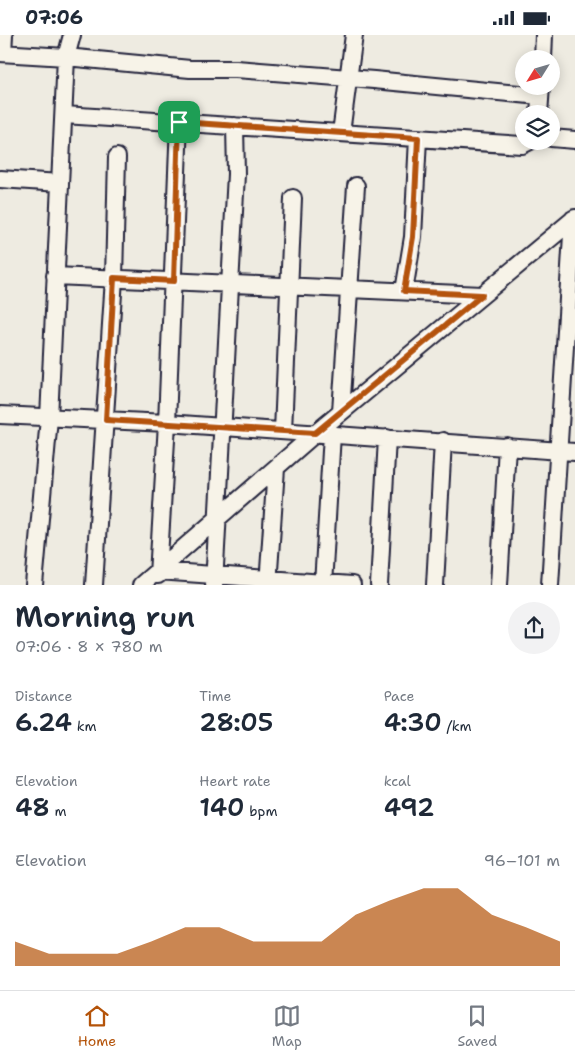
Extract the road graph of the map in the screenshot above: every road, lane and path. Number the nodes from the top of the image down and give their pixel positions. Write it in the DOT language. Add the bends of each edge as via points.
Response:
graph roads {
  1 [pos="4,35"];
  2 [pos="72,35"];
  3 [pos="354,35"];
  4 [pos="544,35"];
  5 [pos="543,50"];
  6 [pos="2,53"];
  7 [pos="66,57"];
  8 [pos="350,80"];
  9 [pos="515,90"];
  10 [pos="64,115"];
  11 [pos="179,122"];
  12 [pos="235,126"];
  13 [pos="341,133"];
  14 [pos="418,138"];
  15 [pos="560,139"];
  16 [pos="575,140"];
  17 [pos="515,145"];
  18 [pos="117,157"];
  19 [pos="0,179"];
  20 [pos="60,183"];
  21 [pos="356,186"];
  22 [pos="293,198"];
  23 [pos="574,218"];
  24 [pos="55,276"];
  25 [pos="114,278"];
  26 [pos="174,281"];
  27 [pos="231,283"];
  28 [pos="289,286"];
  29 [pos="349,289"];
  30 [pos="404,291"];
  31 [pos="482,295"];
  32 [pos="342,412"];
  33 [pos="0,415"];
  34 [pos="49,418"];
  35 [pos="106,420"];
  36 [pos="167,423"];
  37 [pos="224,427"];
  38 [pos="282,431"];
  39 [pos="315,433"];
  40 [pos="332,434"];
  41 [pos="387,438"];
  42 [pos="443,441"];
  43 [pos="507,446"];
  44 [pos="567,451"];
  45 [pos="276,468"];
  46 [pos="218,519"];
  47 [pos="158,578"];
  48 [pos="215,580"];
  49 [pos="268,582"];
  50 [pos="324,584"];
  51 [pos="34,585"];
  52 [pos="94,585"];
  53 [pos="141,585"];
  54 [pos="352,585"];
  55 [pos="379,585"];
  56 [pos="435,585"];
  57 [pos="499,585"];
  58 [pos="550,585"];
  1 -- 6 [label="street"];
  2 -- 7 [label="street"];
  3 -- 8 [label="street"];
  4 -- 5 [label="street"];
  6 -- 7 [label="street"];
  7 -- 8 [label="street"];
  7 -- 10 [label="street"];
  8 -- 9 [label="street"];
  8 -- 13 [label="street"];
  10 -- 11 [label="street"];
  10 -- 20 [label="street"];
  11 -- 12 [label="street"];
  11 -- 26 [label="street"];
  12 -- 13 [label="street"];
  12 -- 27 [label="street"];
  13 -- 14 [label="street"];
  14 -- 17 [label="street"];
  14 -- 30 [label="street" via="413,237"];
  15 -- 16 [label="street"];
  18 -- 25 [label="street"];
  19 -- 20 [label="street"];
  20 -- 24 [label="street"];
  21 -- 29 [label="street"];
  22 -- 28 [label="street"];
  23 -- 31 [label="street"];
  23 -- 44 [label="street"];
  24 -- 25 [label="street"];
  24 -- 34 [label="street"];
  25 -- 26 [label="street"];
  25 -- 35 [label="street"];
  26 -- 27 [label="street"];
  26 -- 36 [label="street"];
  27 -- 28 [label="street"];
  27 -- 37 [label="street"];
  28 -- 29 [label="street"];
  28 -- 38 [label="street"];
  29 -- 30 [label="street"];
  29 -- 32 [label="street"];
  30 -- 31 [label="street"];
  31 -- 32 [label="street"];
  32 -- 39 [label="street"];
  33 -- 34 [label="street"];
  34 -- 35 [label="street"];
  34 -- 51 [label="street"];
  35 -- 36 [label="street"];
  35 -- 52 [label="street"];
  36 -- 37 [label="street"];
  36 -- 47 [label="street"];
  37 -- 38 [label="street"];
  37 -- 46 [label="street"];
  38 -- 39 [label="street"];
  39 -- 40 [label="street"];
  39 -- 45 [label="street"];
  40 -- 41 [label="street"];
  40 -- 50 [label="street"];
  41 -- 42 [label="street"];
  41 -- 55 [label="street"];
  42 -- 43 [label="street"];
  42 -- 56 [label="street"];
  43 -- 44 [label="street"];
  43 -- 57 [label="street"];
  44 -- 58 [label="street"];
  45 -- 46 [label="street"];
  45 -- 49 [label="street"];
  46 -- 47 [label="street"];
  46 -- 48 [label="street"];
  47 -- 48 [label="street"];
  47 -- 53 [label="street"];
  48 -- 49 [label="street"];
  49 -- 50 [label="street"];
  50 -- 54 [label="street"];
}
